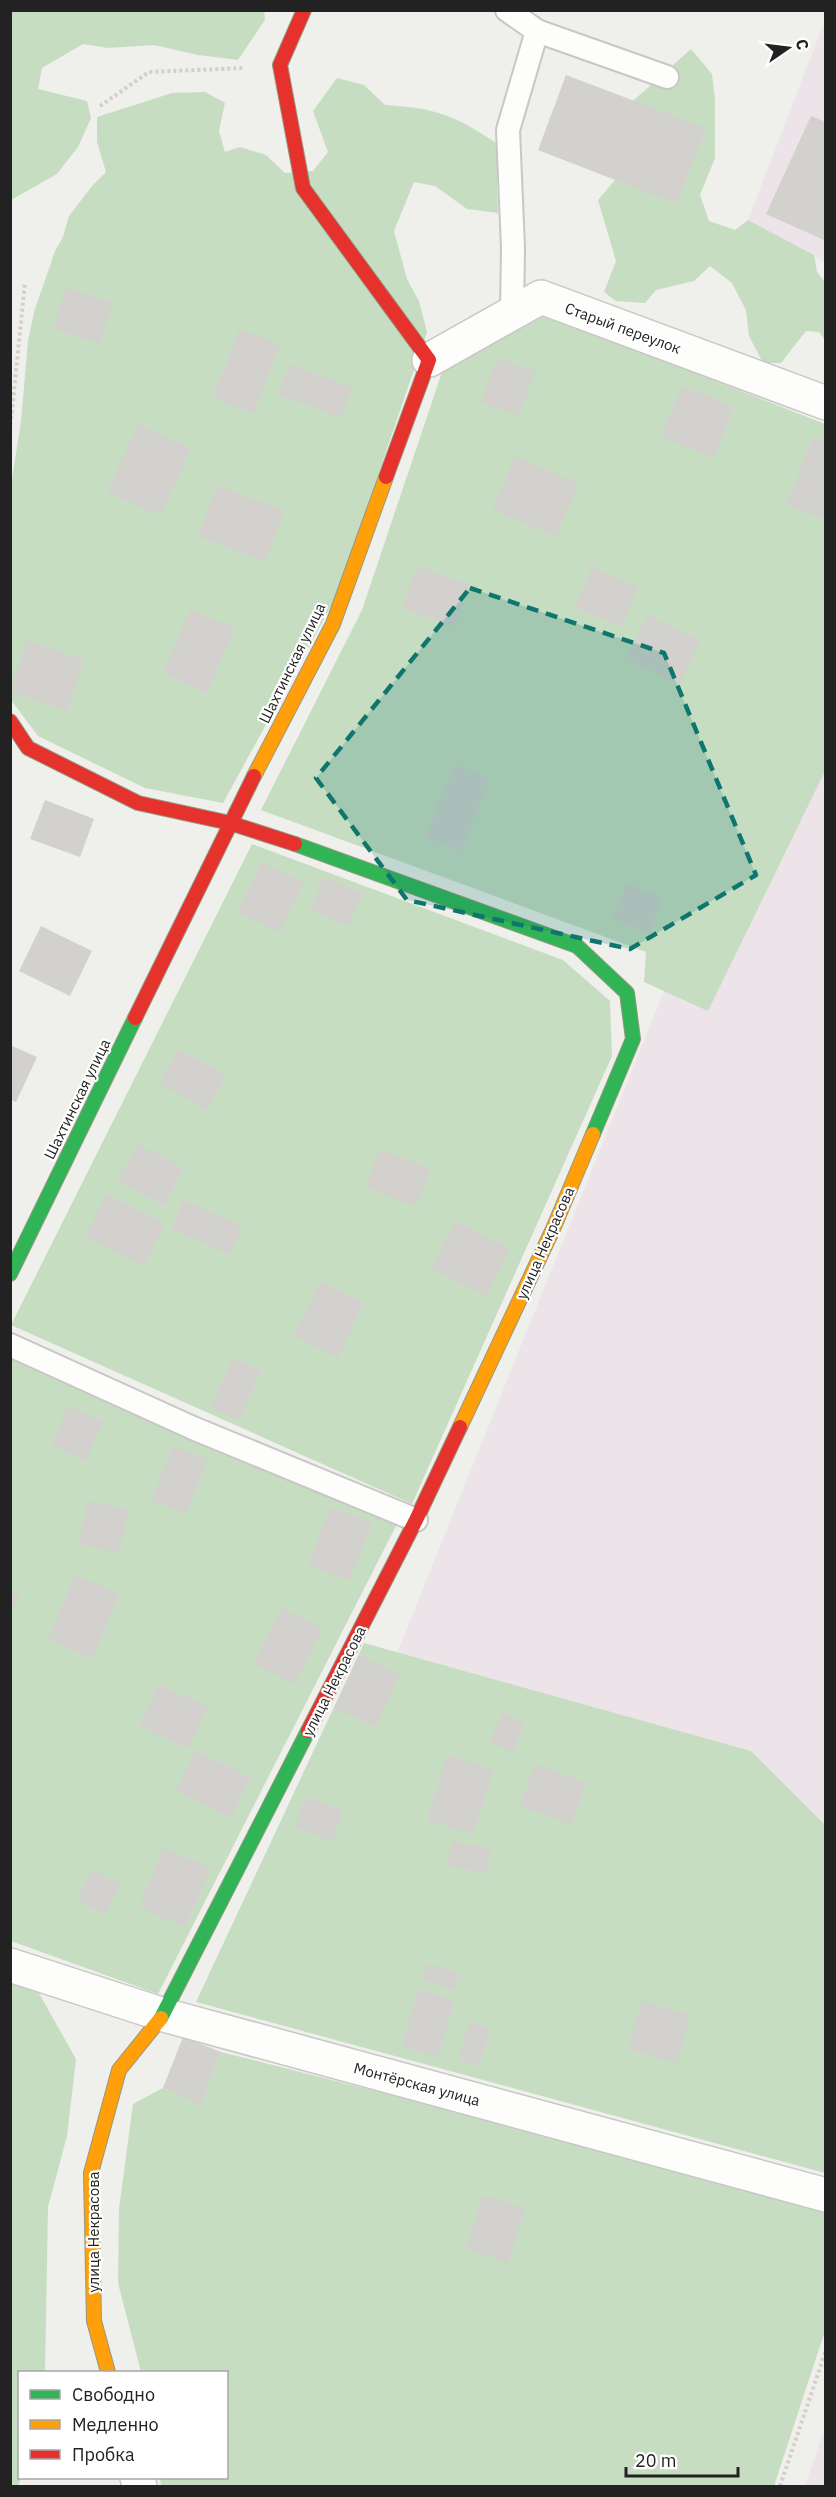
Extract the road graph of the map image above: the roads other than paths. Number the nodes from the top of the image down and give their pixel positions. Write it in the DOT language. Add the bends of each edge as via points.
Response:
graph roads {
  1 [pos="304,10"];
  2 [pos="507,10"];
  3 [pos="537,31"];
  4 [pos="667,77"];
  5 [pos="512,313"];
  6 [pos="429,360"];
  7 [pos="825,403"];
  8 [pos="10,721"];
  9 [pos="230,823"];
  10 [pos="10,1274"];
  11 [pos="10,1345"];
  12 [pos="416,1520"];
  13 [pos="10,1965"];
  14 [pos="164,2015"];
  15 [pos="825,2195"];
  16 [pos="107,2371"];
  1 -- 6 [label="street" via="280,65 303,188"];
  2 -- 3 [label="lane"];
  3 -- 4 [label="lane"];
  3 -- 5 [label="lane" via="508,130"];
  5 -- 6 [label="street, Старый переулок"];
  5 -- 7 [label="street, Старый переулок" via="541,297"];
  6 -- 9 [label="street, Шахтинская улица" via="333,624"];
  8 -- 9 [label="street" via="28,748 138,803"];
  9 -- 10 [label="street, Шахтинская улица"];
  9 -- 12 [label="street, улица Некрасова" via="577,946 627,993 633,1039 553,1229"];
  11 -- 12 [label="lane" via="193,1428"];
  12 -- 14 [label="street, улица Некрасова"];
  13 -- 14 [label="street, Монтёрская улица"];
  14 -- 15 [label="street, Монтёрская улица"];
  14 -- 16 [label="street, улица Некрасова" via="119,2070 91,2173 94,2321"];
}
